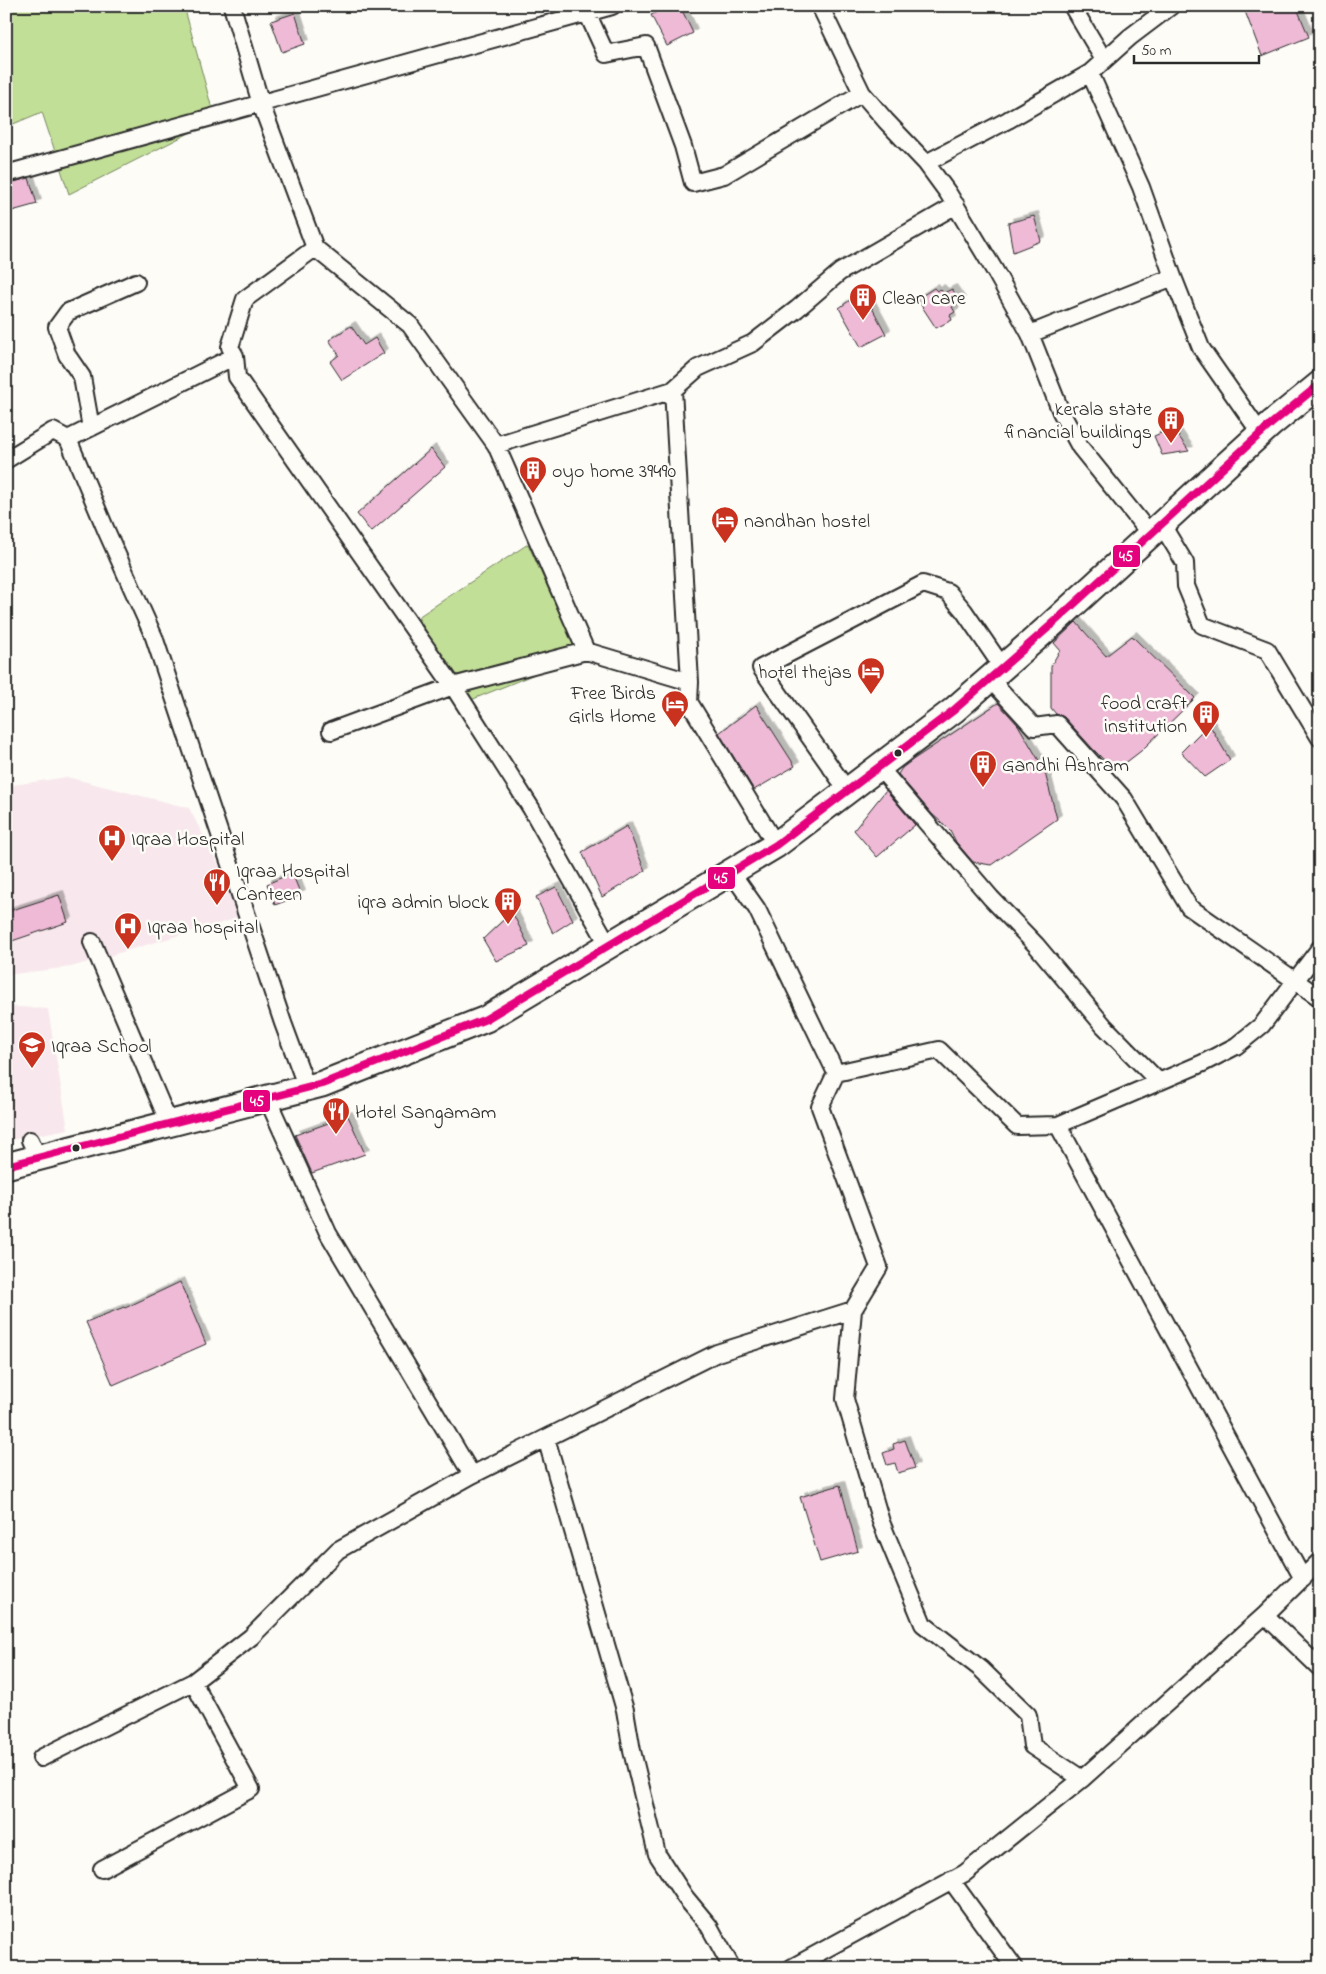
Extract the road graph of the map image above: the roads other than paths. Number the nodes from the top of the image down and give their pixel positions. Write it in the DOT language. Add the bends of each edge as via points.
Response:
graph roads {
  1 [pos="232,6"];
  2 [pos="612,6"];
  3 [pos="820,6"];
  4 [pos="1072,6"];
  5 [pos="1171,6"];
  6 [pos="585,10"];
  7 [pos="1104,60"];
  8 [pos="1090,73"];
  9 [pos="862,93"];
  10 [pos="261,104"];
  11 [pos="926,164"];
  12 [pos="6,174"];
  13 [pos="956,205"];
  14 [pos="315,248"];
  15 [pos="1173,277"];
  16 [pos="136,282"];
  17 [pos="1030,334"];
  18 [pos="235,356"];
  19 [pos="1320,384"];
  20 [pos="673,390"];
  21 [pos="91,428"];
  22 [pos="1261,434"];
  23 [pos="68,439"];
  24 [pos="496,445"];
  25 [pos="6,460"];
  26 [pos="1156,530"];
  27 [pos="586,651"];
  28 [pos="997,673"];
  29 [pos="690,682"];
  30 [pos="453,686"];
  31 [pos="331,731"];
  32 [pos="1320,738"];
  33 [pos="878,766"];
  34 [pos="847,790"];
  35 [pos="776,845"];
  36 [pos="731,872"];
  37 [pos="92,942"];
  38 [pos="609,946"];
  39 [pos="1320,948"];
  40 [pos="1295,980"];
  41 [pos="1320,998"];
  42 [pos="836,1073"];
  43 [pos="1159,1082"];
  44 [pos="307,1088"];
  45 [pos="267,1098"];
  46 [pos="169,1123"];
  47 [pos="1058,1125"];
  48 [pos="6,1166"];
  49 [pos="853,1310"];
  50 [pos="546,1438"];
  51 [pos="472,1475"];
  52 [pos="1320,1561"];
  53 [pos="1303,1579"];
  54 [pos="1265,1615"];
  55 [pos="1320,1668"];
  56 [pos="192,1682"];
  57 [pos="41,1758"];
  58 [pos="1082,1779"];
  59 [pos="102,1870"];
  60 [pos="952,1880"];
  61 [pos="732,1968"];
  62 [pos="791,1968"];
  63 [pos="1015,1968"];
  1 -- 10 [label="street"];
  2 -- 6 [label="street"];
  3 -- 9 [label="street"];
  4 -- 7 [label="street"];
  5 -- 7 [label="street"];
  6 -- 9 [label="street" via="606,54 646,46 693,183 724,175"];
  6 -- 10 [label="street"];
  7 -- 8 [label="street"];
  8 -- 11 [label="street"];
  8 -- 15 [label="street" via="1141,187"];
  9 -- 11 [label="street"];
  10 -- 12 [label="street"];
  10 -- 14 [label="street"];
  11 -- 13 [label="street"];
  13 -- 17 [label="street"];
  13 -- 20 [label="street" via="840,272 753,344 698,368"];
  14 -- 18 [label="street" via="245,300 230,347"];
  14 -- 24 [label="street" via="410,325"];
  15 -- 17 [label="street"];
  15 -- 22 [label="street" via="1202,348"];
  16 -- 21 [label="street" via="68,312 57,327 67,354 82,377"];
  17 -- 26 [label="street" via="1061,412 1080,447"];
  18 -- 21 [label="street"];
  18 -- 30 [label="street" via="237,377"];
  19 -- 22 [label="main road"];
  20 -- 24 [label="street"];
  20 -- 29 [label="street"];
  21 -- 23 [label="street"];
  22 -- 26 [label="main road"];
  23 -- 25 [label="street" via="53,431"];
  23 -- 44 [label="street" via="154,638"];
  24 -- 27 [label="street"];
  26 -- 28 [label="main road"];
  26 -- 32 [label="street" via="1186,563 1186,586 1202,625 1267,650"];
  27 -- 29 [label="street"];
  27 -- 30 [label="street"];
  28 -- 33 [label="main road" via="954,710"];
  28 -- 34 [label="street" via="964,611 948,592 923,584 761,668"];
  28 -- 40 [label="street" via="1034,727 1057,724 1124,799 1189,907"];
  29 -- 35 [label="street" via="688,702"];
  30 -- 31 [label="street"];
  30 -- 38 [label="street" via="531,808"];
  33 -- 34 [label="main road"];
  33 -- 43 [label="street" via="1104,1026"];
  34 -- 35 [label="main road"];
  35 -- 36 [label="main road"];
  36 -- 38 [label="main road"];
  36 -- 42 [label="street" via="757,909"];
  37 -- 46 [label="street"];
  38 -- 44 [label="main road" via="486,1019"];
  39 -- 40 [label="street"];
  40 -- 41 [label="street"];
  40 -- 43 [label="street" via="1262,1025 1236,1046"];
  42 -- 47 [label="street" via="939,1050 1017,1126"];
  42 -- 49 [label="street" via="820,1107 879,1267"];
  43 -- 47 [label="street"];
  44 -- 45 [label="main road"];
  45 -- 46 [label="main road"];
  45 -- 51 [label="street" via="328,1233"];
  46 -- 48 [label="main road" via="31,1150"];
  47 -- 53 [label="street"];
  49 -- 50 [label="street" via="717,1354"];
  49 -- 58 [label="street" via="844,1399 881,1522 923,1624 981,1668 1028,1714 1032,1746"];
  50 -- 51 [label="street"];
  50 -- 61 [label="street" via="624,1710 657,1854 685,1897 710,1926"];
  51 -- 56 [label="street" via="338,1550 251,1637"];
  52 -- 53 [label="street"];
  53 -- 54 [label="street"];
  54 -- 55 [label="street"];
  54 -- 58 [label="street"];
  56 -- 57 [label="street"];
  56 -- 59 [label="street" via="251,1789"];
  58 -- 60 [label="street"];
  60 -- 62 [label="street"];
  60 -- 63 [label="street"];
}
